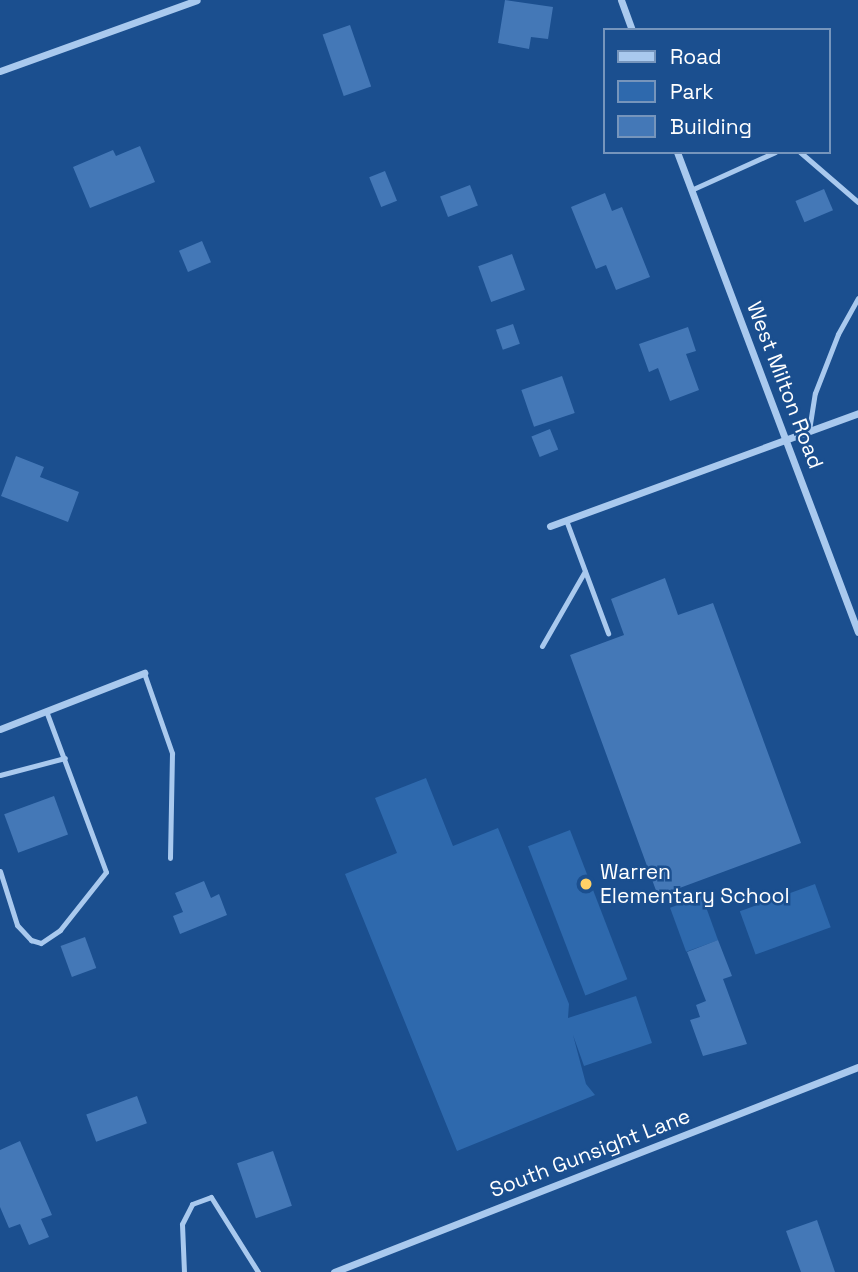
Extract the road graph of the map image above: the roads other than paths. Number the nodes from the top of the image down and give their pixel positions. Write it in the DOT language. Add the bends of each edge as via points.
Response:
graph roads {
  1 [pos="197,0"];
  2 [pos="621,0"];
  3 [pos="631,28"];
  4 [pos="0,71"];
  5 [pos="678,154"];
  6 [pos="771,154"];
  7 [pos="802,154"];
  8 [pos="691,190"];
  9 [pos="858,202"];
  10 [pos="858,298"];
  11 [pos="858,413"];
  12 [pos="809,430"];
  13 [pos="788,438"];
  14 [pos="566,520"];
  15 [pos="550,526"];
  16 [pos="585,571"];
  17 [pos="858,632"];
  18 [pos="608,633"];
  19 [pos="542,646"];
  20 [pos="144,674"];
  21 [pos="46,711"];
  22 [pos="0,729"];
  23 [pos="65,758"];
  24 [pos="0,775"];
  25 [pos="170,858"];
  26 [pos="0,871"];
  27 [pos="858,1067"];
  28 [pos="184,1272"];
  29 [pos="258,1272"];
  30 [pos="334,1272"];
  1 -- 4 [label="street"];
  2 -- 3 [label="street"];
  5 -- 8 [label="street, West Milton Road"];
  6 -- 8 [label="lane"];
  7 -- 9 [label="lane"];
  8 -- 13 [label="street, West Milton Road"];
  10 -- 12 [label="lane" via="815,393"];
  11 -- 12 [label="street"];
  12 -- 13 [label="street"];
  13 -- 14 [label="street"];
  13 -- 17 [label="street, West Milton Road"];
  14 -- 15 [label="street"];
  14 -- 16 [label="lane"];
  16 -- 18 [label="lane"];
  16 -- 19 [label="lane"];
  20 -- 21 [label="street"];
  20 -- 25 [label="lane" via="172,753"];
  21 -- 22 [label="street"];
  21 -- 23 [label="lane"];
  23 -- 24 [label="lane"];
  23 -- 26 [label="lane" via="106,872 103,880 60,930 41,943 31,940 17,925"];
  27 -- 30 [label="street, South Gunsight Lane"];
  28 -- 29 [label="lane" via="182,1224 192,1204 211,1197"];
}
